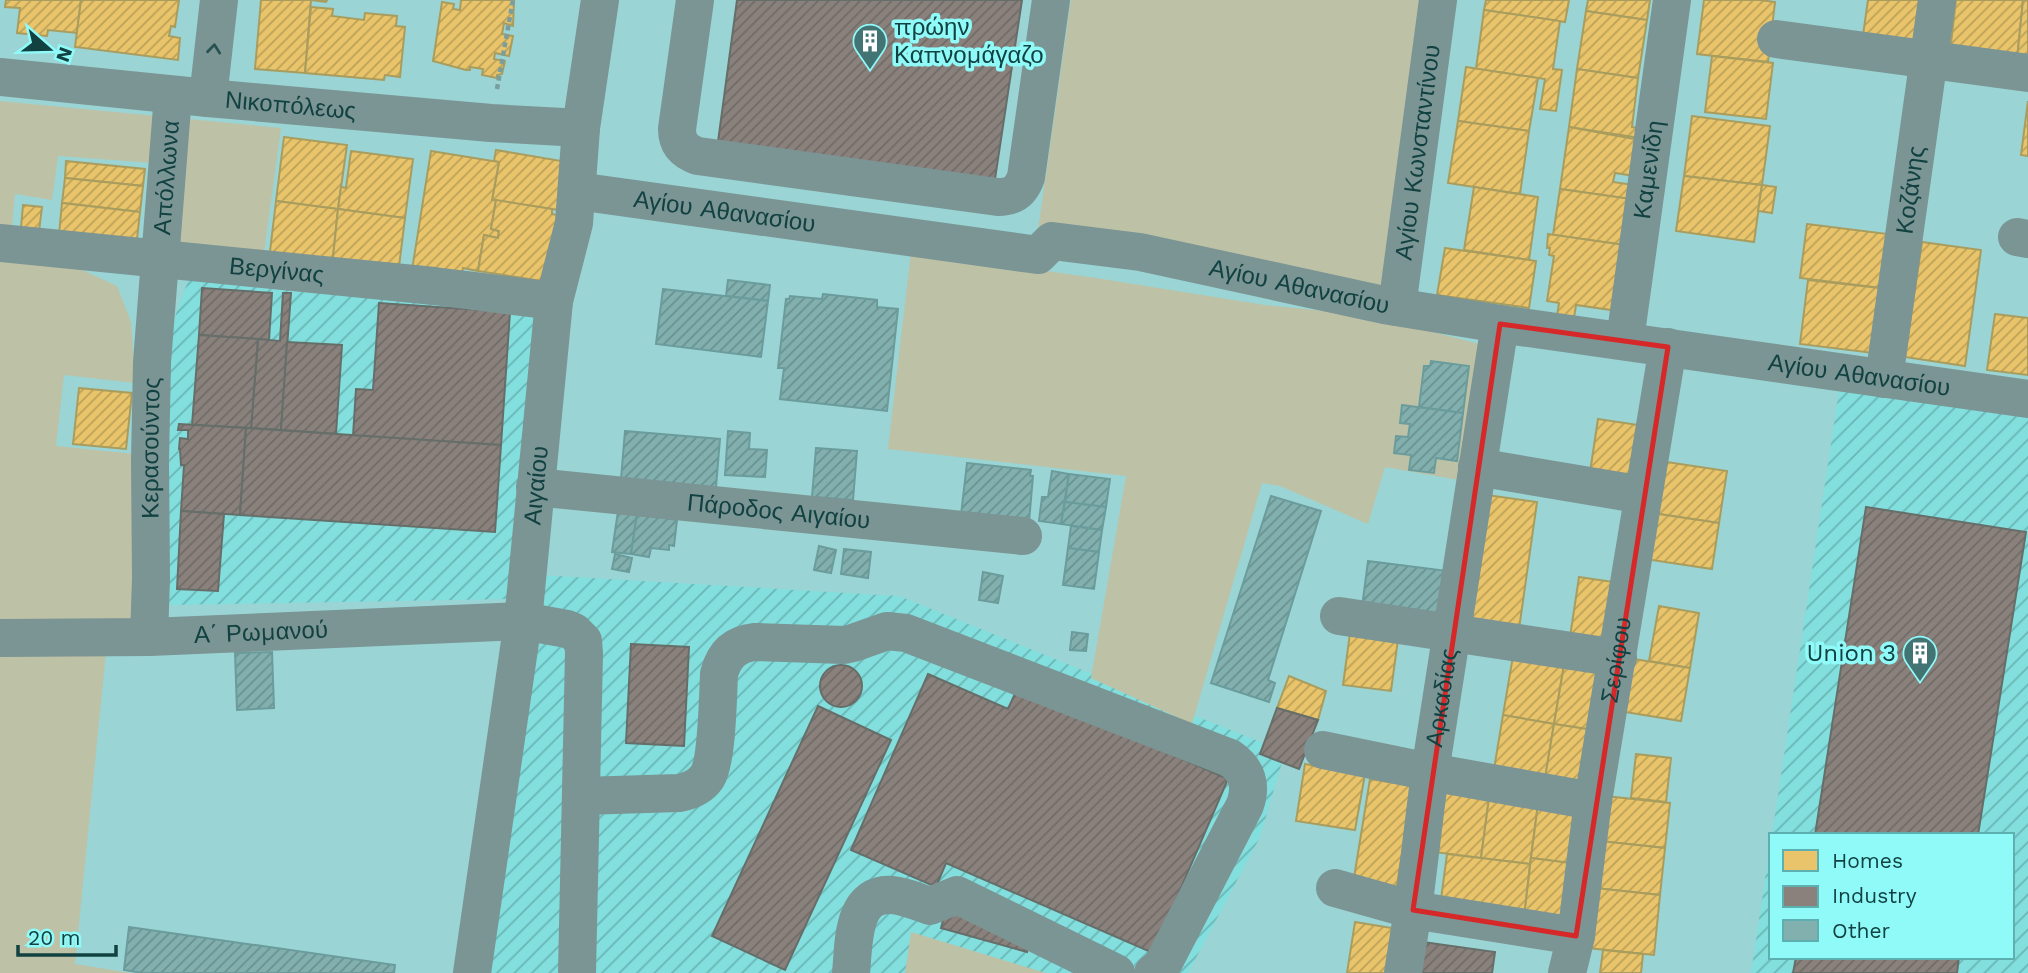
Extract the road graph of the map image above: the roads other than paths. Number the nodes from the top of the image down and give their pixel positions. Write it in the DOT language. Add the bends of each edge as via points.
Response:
graph roads {
  1 [pos="219,0"];
  2 [pos="600,0"];
  3 [pos="695,0"];
  4 [pos="1051,0"];
  5 [pos="1438,0"];
  6 [pos="1672,0"];
  7 [pos="1937,0"];
  8 [pos="1776,39"];
  9 [pos="1928,59"];
  10 [pos="2028,73"];
  11 [pos="0,77"];
  12 [pos="191,96"];
  13 [pos="581,128"];
  14 [pos="577,191"];
  15 [pos="0,243"];
  16 [pos="159,258"];
  17 [pos="554,301"];
  18 [pos="1396,307"];
  19 [pos="1500,324"];
  20 [pos="1625,340"];
  21 [pos="1668,347"];
  22 [pos="1884,379"];
  23 [pos="2028,399"];
  24 [pos="1478,467"];
  25 [pos="535,487"];
  26 [pos="1643,495"];
  27 [pos="1023,536"];
  28 [pos="1339,616"];
  29 [pos="523,621"];
  30 [pos="1452,632"];
  31 [pos="149,637"];
  32 [pos="0,638"];
  33 [pos="1618,658"];
  34 [pos="1323,750"];
  35 [pos="1430,772"];
  36 [pos="582,796"];
  37 [pos="1593,801"];
  38 [pos="1335,888"];
  39 [pos="1413,910"];
  40 [pos="1576,936"];
  41 [pos="472,973"];
  42 [pos="577,973"];
  43 [pos="851,973"];
  44 [pos="1116,973"];
  45 [pos="1153,973"];
  46 [pos="1402,973"];
  47 [pos="1567,973"];
  12 -- 1 [label="street, Απόλλωνα, one-way"];
  2 -- 13 [label="street, Αιγαίου"];
  3 -- 4 [label="street" via="677,129 681,147 688,153 999,197 1017,193 1026,177"];
  5 -- 18 [label="street, Αγίου Κωνσταντίνου"];
  6 -- 20 [label="street, Καμενίδη"];
  7 -- 9 [label="street, Κοζάνης"];
  8 -- 9 [label="street"];
  9 -- 10 [label="street"];
  9 -- 22 [label="street, Κοζάνης"];
  11 -- 12 [label="street, Νικοπόλεως"];
  12 -- 13 [label="street, Νικοπόλεως"];
  12 -- 16 [label="street, Απόλλωνα"];
  13 -- 14 [label="street, Αιγαίου"];
  14 -- 17 [label="street, Αιγαίου"];
  14 -- 18 [label="street, Αγίου Αθανασίου" via="1038,255 1052,240 1140,252"];
  15 -- 16 [label="street, Βεργίνας"];
  16 -- 17 [label="street, Βεργίνας"];
  16 -- 31 [label="street, Κερασούντος" via="149,461"];
  17 -- 25 [label="street, Αιγαίου"];
  18 -- 19 [label="street, Αγίου Αθανασίου"];
  19 -- 20 [label="street, Αγίου Αθανασίου"];
  19 -- 24 [label="street, Αρκαδίας"];
  20 -- 21 [label="street, Αγίου Αθανασίου"];
  21 -- 22 [label="street, Αγίου Αθανασίου"];
  21 -- 26 [label="street, Σερίφου"];
  22 -- 23 [label="street, Αγίου Αθανασίου"];
  24 -- 26 [label="street"];
  24 -- 30 [label="street, Αρκαδίας"];
  25 -- 27 [label="street, Πάροδος Αιγαίου"];
  25 -- 29 [label="street, Αιγαίου"];
  26 -- 33 [label="street, Σερίφου"];
  28 -- 30 [label="street"];
  29 -- 31 [label="street, Α΄ Ρωμανού"];
  29 -- 36 [label="street, Α΄ Ρωμανού" via="567,629 583,641"];
  29 -- 41 [label="street, Αιγαίου"];
  30 -- 33 [label="street"];
  30 -- 35 [label="street, Αρκαδίας"];
  31 -- 32 [label="street, Α΄ Ρωμανού"];
  33 -- 37 [label="street, Σερίφου"];
  34 -- 35 [label="street"];
  35 -- 37 [label="street"];
  35 -- 39 [label="street, Αρκαδίας"];
  36 -- 42 [label="street"];
  36 -- 45 [label="street" via="679,793 705,780 713,761 719,674 727,655 744,643 848,644 887,631 906,633 1230,758 1244,772 1249,794 1245,805 1165,960"];
  37 -- 40 [label="street, Σερίφου"];
  38 -- 39 [label="street"];
  39 -- 40 [label="street"];
  39 -- 46 [label="street, Αρκαδίας"];
  40 -- 47 [label="street, Σερίφου"];
  43 -- 44 [label="street" via="856,926 867,904 889,895 930,906 957,895"];
}
